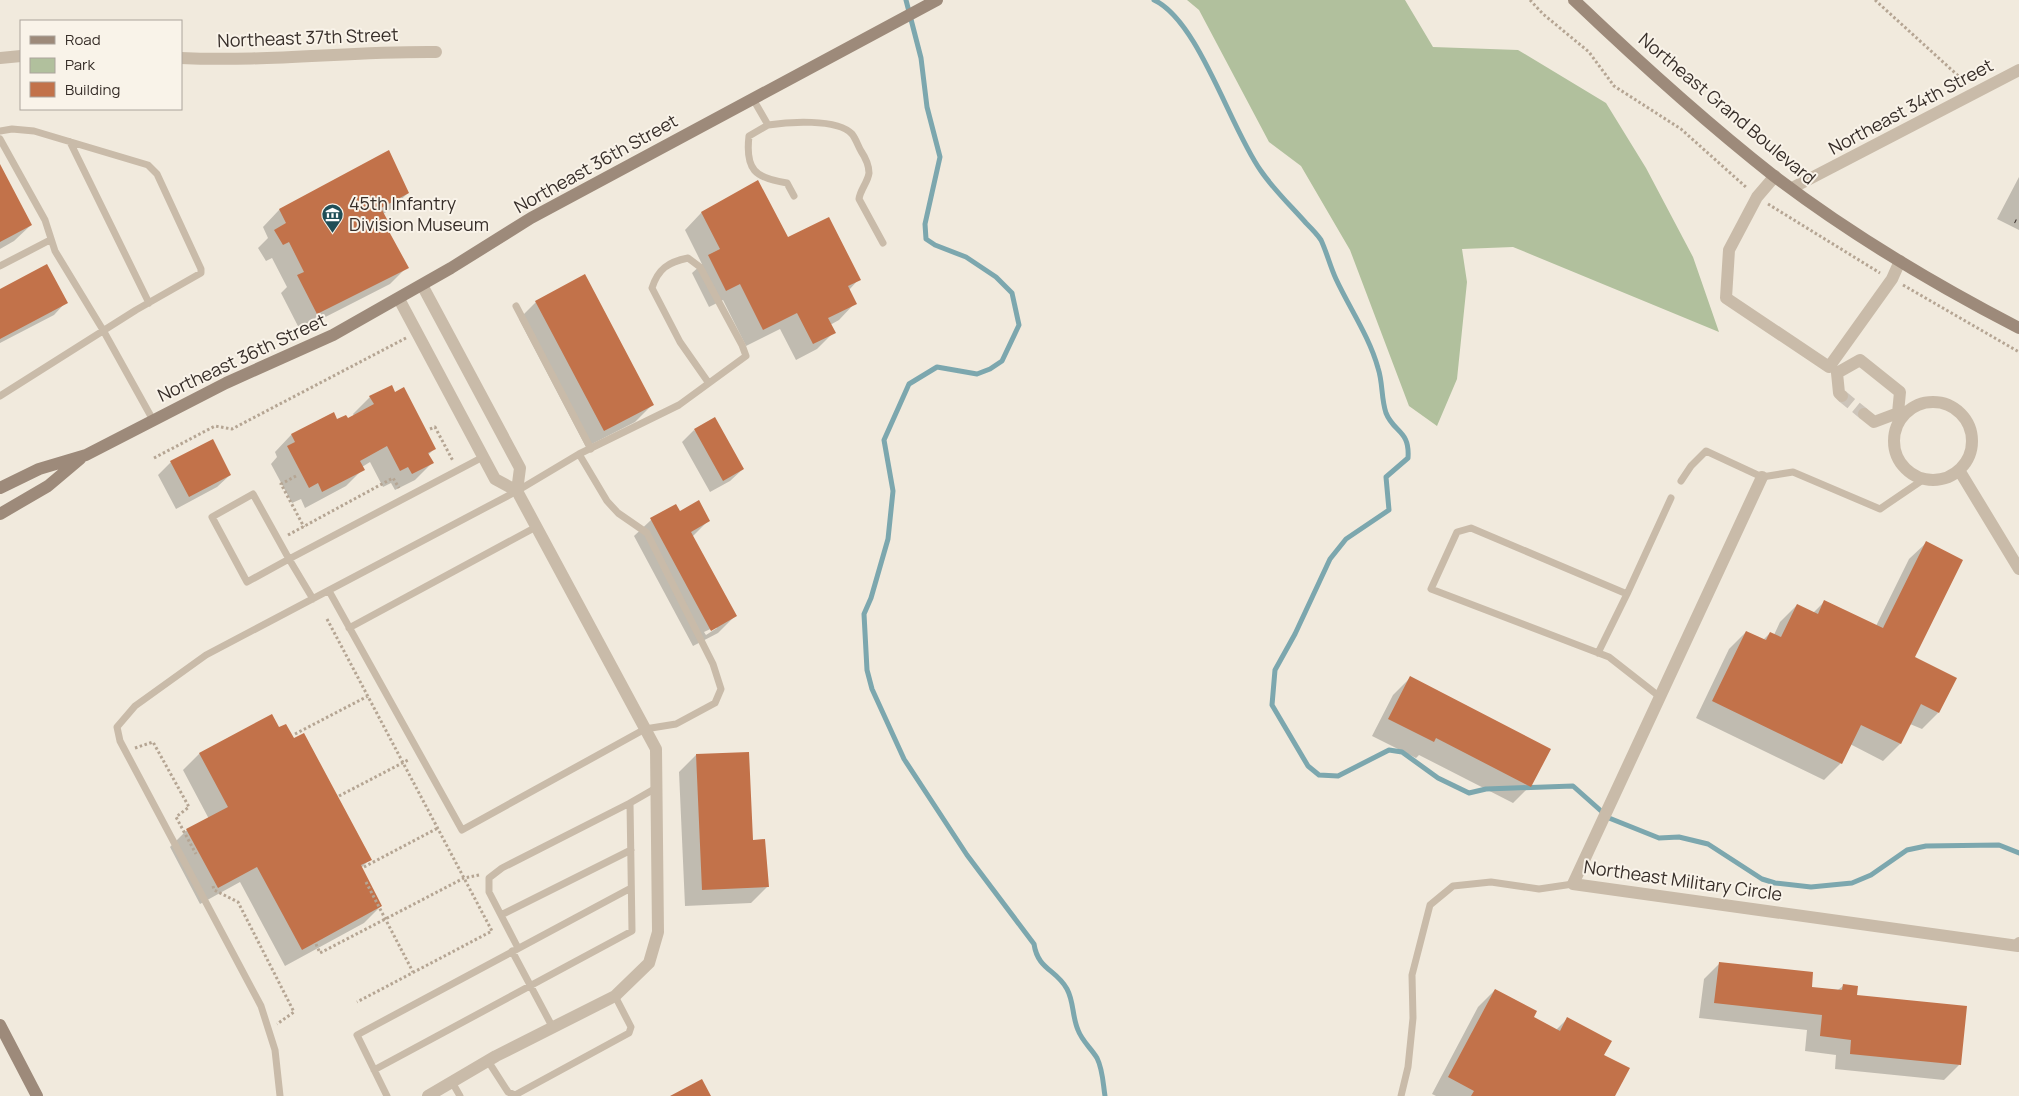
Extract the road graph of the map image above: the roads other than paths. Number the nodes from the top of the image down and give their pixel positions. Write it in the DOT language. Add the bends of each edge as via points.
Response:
graph roads {
  1 [pos="937,0"];
  2 [pos="1574,0"];
  3 [pos="436,52"];
  4 [pos="20,56"];
  5 [pos="0,58"];
  6 [pos="182,58"];
  7 [pos="2019,70"];
  8 [pos="753,99"];
  9 [pos="768,125"];
  10 [pos="0,131"];
  11 [pos="0,139"];
  12 [pos="70,142"];
  13 [pos="1775,176"];
  14 [pos="1792,188"];
  15 [pos="794,196"];
  16 [pos="50,240"];
  17 [pos="883,243"];
  18 [pos="1900,261"];
  19 [pos="0,266"];
  20 [pos="422,285"];
  21 [pos="399,299"];
  22 [pos="149,303"];
  23 [pos="516,306"];
  24 [pos="2019,328"];
  25 [pos="103,330"];
  26 [pos="1833,370"];
  27 [pos="708,382"];
  28 [pos="0,396"];
  29 [pos="1842,396"];
  30 [pos="1864,414"];
  31 [pos="1900,415"];
  32 [pos="153,420"];
  33 [pos="590,449"];
  34 [pos="579,454"];
  35 [pos="86,455"];
  36 [pos="483,457"];
  37 [pos="1959,470"];
  38 [pos="1762,478"];
  39 [pos="1924,479"];
  40 [pos="1681,481"];
  41 [pos="0,488"];
  42 [pos="516,492"];
  43 [pos="1672,498"];
  44 [pos="0,514"];
  45 [pos="536,527"];
  46 [pos="289,559"];
  47 [pos="2019,569"];
  48 [pos="329,591"];
  49 [pos="1627,594"];
  50 [pos="313,599"];
  51 [pos="349,628"];
  52 [pos="1598,653"];
  53 [pos="1660,697"];
  54 [pos="645,730"];
  55 [pos="656,788"];
  56 [pos="630,803"];
  57 [pos="630,850"];
  58 [pos="1573,884"];
  59 [pos="631,888"];
  60 [pos="501,915"];
  61 [pos="2019,943"];
  62 [pos="515,950"];
  63 [pos="530,985"];
  64 [pos="615,996"];
  65 [pos="0,1026"];
  66 [pos="553,1028"];
  67 [pos="488,1060"];
  68 [pos="374,1070"];
  69 [pos="452,1082"];
  70 [pos="37,1096"];
  71 [pos="280,1096"];
  72 [pos="387,1096"];
  73 [pos="428,1096"];
  74 [pos="460,1096"];
  75 [pos="1401,1096"];
  1 -- 8 [label="main road, Northeast 36th Street"];
  2 -- 13 [label="main road, Northeast Grand Boulevard" via="1653,75"];
  3 -- 6 [label="street, Northeast 37th Street" via="386,51 212,60"];
  4 -- 5 [label="street"];
  7 -- 14 [label="street, Northeast 34th Street"];
  8 -- 9 [label="lane"];
  8 -- 20 [label="main road, Northeast 36th Street" via="531,218"];
  9 -- 15 [label="lane" via="750,136 748,145 753,169 756,174 770,180 786,183"];
  9 -- 17 [label="lane" via="818,123 840,127 851,134 865,158 869,174 859,199"];
  10 -- 12 [label="lane" via="34,131"];
  11 -- 16 [label="lane" via="45,220"];
  12 -- 22 [label="lane"];
  12 -- 22 [label="lane" via="148,165 157,174 200,264 201,273"];
  13 -- 14 [label="main road, Northeast Grand Boulevard"];
  13 -- 26 [label="street" via="1757,197 1729,250 1726,298"];
  14 -- 18 [label="main road, Northeast Grand Boulevard"];
  16 -- 19 [label="lane"];
  16 -- 25 [label="lane"];
  18 -- 24 [label="main road, Northeast Grand Boulevard"];
  18 -- 26 [label="street" via="1892,279"];
  20 -- 21 [label="main road, Northeast 36th Street"];
  20 -- 42 [label="street" via="520,468"];
  21 -- 32 [label="main road, Northeast 36th Street" via="333,335"];
  21 -- 36 [label="street"];
  22 -- 25 [label="lane"];
  23 -- 33 [label="lane"];
  25 -- 28 [label="lane"];
  25 -- 32 [label="lane"];
  26 -- 29 [label="street"];
  26 -- 31 [label="street" via="1860,360 1900,392"];
  27 -- 27 [label="lane" via="746,356 700,267 688,258 676,260 657,273 652,288 680,342"];
  27 -- 33 [label="lane" via="679,405"];
  30 -- 31 [label="street" via="1874,422"];
  31 -- 37 [label="street" via="1922,404 1935,402 1948,404 1959,411 1972,434 1972,447 1968,460"];
  31 -- 39 [label="street" via="1894,442 1896,454 1903,466"];
  32 -- 35 [label="main road, Northeast 36th Street"];
  33 -- 34 [label="lane"];
  34 -- 42 [label="lane"];
  34 -- 54 [label="lane" via="618,514 647,533 713,664 721,689 715,704 676,724"];
  35 -- 41 [label="main road, Northeast 36th Street" via="39,469"];
  35 -- 44 [label="main road, Northeast 36th Street" via="48,486"];
  36 -- 42 [label="street" via="495,480"];
  36 -- 46 [label="lane"];
  37 -- 39 [label="street" via="1936,480"];
  37 -- 47 [label="street"];
  38 -- 39 [label="lane" via="1793,472 1880,509"];
  38 -- 40 [label="lane" via="1706,451"];
  38 -- 53 [label="street, Northeast Military Circle"];
  42 -- 45 [label="street"];
  42 -- 48 [label="lane"];
  43 -- 49 [label="lane"];
  45 -- 51 [label="lane"];
  45 -- 54 [label="street"];
  46 -- 46 [label="lane" via="247,582 212,517 253,494"];
  46 -- 50 [label="lane"];
  48 -- 50 [label="lane"];
  48 -- 51 [label="lane"];
  49 -- 52 [label="lane"];
  49 -- 52 [label="lane" via="1471,528 1457,532 1432,589"];
  50 -- 71 [label="lane" via="206,655 135,706 117,726 120,741 262,1006 275,1050"];
  51 -- 54 [label="lane" via="462,830"];
  52 -- 53 [label="lane" via="1608,657"];
  53 -- 58 [label="street, Northeast Military Circle"];
  54 -- 55 [label="street" via="656,749"];
  55 -- 56 [label="lane"];
  55 -- 64 [label="street" via="658,932 649,963"];
  56 -- 57 [label="lane"];
  56 -- 60 [label="lane" via="490,877 489,892"];
  57 -- 59 [label="lane"];
  57 -- 60 [label="lane"];
  58 -- 61 [label="street, Northeast Military Circle" via="2018,946"];
  58 -- 75 [label="lane" via="1540,889 1491,882 1453,886 1430,904 1412,976 1414,1018"];
  59 -- 62 [label="lane"];
  59 -- 63 [label="lane" via="632,931"];
  60 -- 62 [label="lane"];
  62 -- 63 [label="lane"];
  62 -- 68 [label="lane" via="357,1035"];
  63 -- 66 [label="lane"];
  63 -- 68 [label="lane"];
  64 -- 66 [label="street"];
  64 -- 67 [label="lane" via="631,1027 629,1033 515,1095 508,1092"];
  65 -- 70 [label="main road"];
  66 -- 67 [label="street"];
  67 -- 69 [label="street"];
  68 -- 72 [label="lane"];
  69 -- 73 [label="street"];
  69 -- 74 [label="lane"];
}
